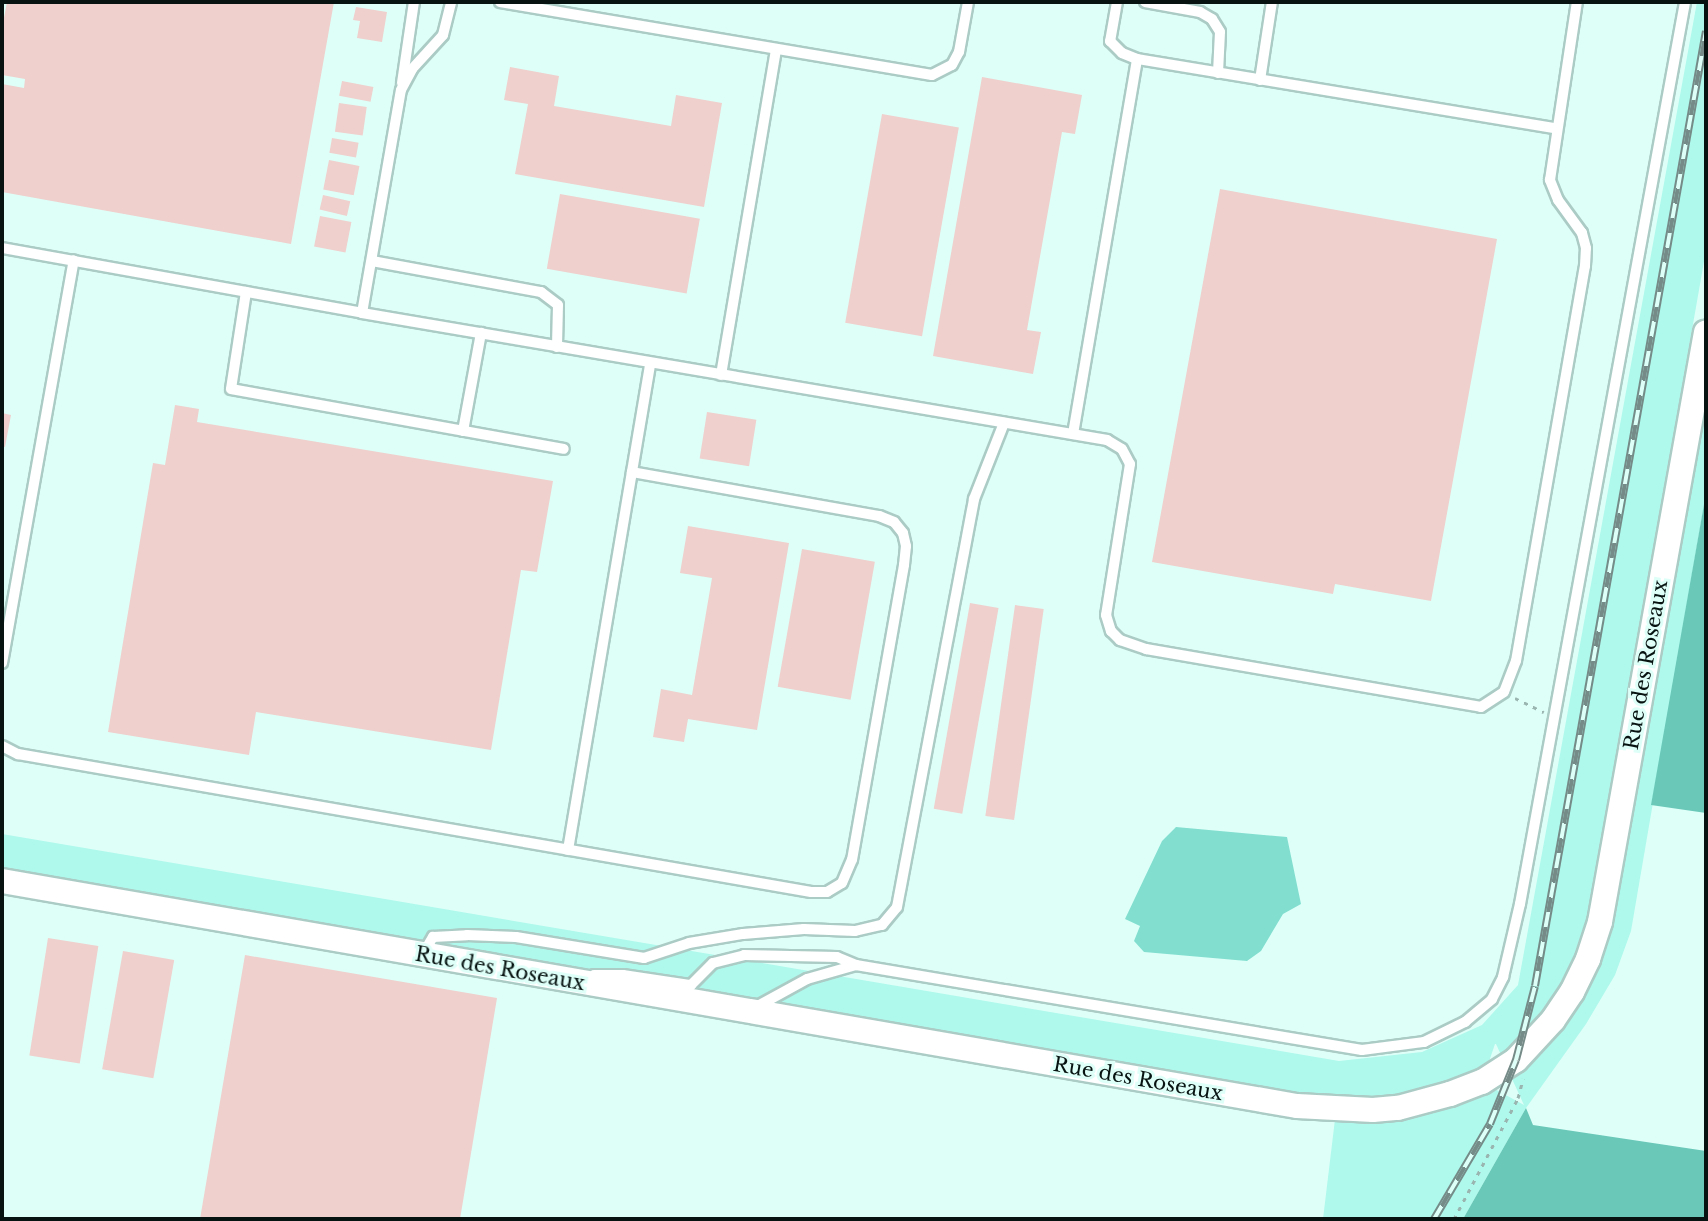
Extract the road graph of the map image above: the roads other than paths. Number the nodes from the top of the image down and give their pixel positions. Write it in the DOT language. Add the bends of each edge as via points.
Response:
graph roads {
  1 [pos="414,2"];
  2 [pos="451,2"];
  3 [pos="500,2"];
  4 [pos="968,2"];
  5 [pos="1117,2"];
  6 [pos="1145,2"];
  7 [pos="1272,2"];
  8 [pos="1577,2"];
  9 [pos="1685,2"];
  10 [pos="776,50"];
  11 [pos="1137,59"];
  12 [pos="1218,73"];
  13 [pos="1260,80"];
  14 [pos="401,90"];
  15 [pos="1556,128"];
  16 [pos="2,248"];
  17 [pos="74,260"];
  18 [pos="372,261"];
  19 [pos="246,292"];
  20 [pos="362,313"];
  21 [pos="1706,332"];
  22 [pos="481,333"];
  23 [pos="557,347"];
  24 [pos="650,363"];
  25 [pos="721,375"];
  26 [pos="1004,423"];
  27 [pos="463,431"];
  28 [pos="1073,434"];
  29 [pos="564,449"];
  30 [pos="632,472"];
  31 [pos="2,663"];
  32 [pos="2,746"];
  33 [pos="568,850"];
  34 [pos="2,881"];
  35 [pos="422,956"];
  36 [pos="856,965"];
  37 [pos="588,984"];
  38 [pos="748,1011"];
  1 -- 14 [label="lane"];
  2 -- 14 [label="lane" via="443,35 412,69"];
  3 -- 10 [label="lane"];
  4 -- 10 [label="lane" via="959,52 952,65 932,75"];
  5 -- 11 [label="lane" via="1110,41"];
  6 -- 12 [label="lane" via="1212,19 1220,32"];
  7 -- 13 [label="lane"];
  8 -- 15 [label="lane"];
  9 -- 36 [label="lane" via="1554,718 1503,977 1492,999 1465,1022 1424,1042 1362,1050"];
  10 -- 25 [label="lane"];
  11 -- 12 [label="lane"];
  11 -- 28 [label="lane"];
  12 -- 13 [label="lane"];
  13 -- 15 [label="lane"];
  14 -- 18 [label="lane"];
  15 -- 28 [label="lane" via="1550,180 1582,233 1585,266 1516,661 1504,692 1490,703 1471,706 1146,649 1120,640 1106,615 1130,464 1115,443"];
  16 -- 17 [label="lane"];
  17 -- 19 [label="lane"];
  17 -- 31 [label="lane"];
  18 -- 20 [label="lane"];
  18 -- 23 [label="lane" via="541,292 558,305"];
  19 -- 20 [label="lane"];
  19 -- 27 [label="lane" via="231,389"];
  20 -- 22 [label="lane"];
  21 -- 38 [label="street, Rue des Roseaux" via="1600,922 1572,992 1516,1060 1450,1094 1398,1108 1336,1110"];
  22 -- 23 [label="lane"];
  22 -- 27 [label="lane"];
  23 -- 24 [label="lane"];
  24 -- 25 [label="lane"];
  24 -- 30 [label="lane"];
  25 -- 26 [label="lane"];
  26 -- 28 [label="lane"];
  26 -- 35 [label="lane" via="974,499 897,907 882,925 855,931 743,934 644,958 516,937 433,937"];
  27 -- 29 [label="lane"];
  30 -- 33 [label="lane"];
  30 -- 33 [label="lane" via="894,522 906,546 901,581 852,860 842,883 827,892 811,892"];
  32 -- 33 [label="lane" via="18,754"];
  34 -- 35 [label="street, Rue des Roseaux"];
  35 -- 37 [label="street, Rue des Roseaux"];
  36 -- 37 [label="lane" via="837,957 744,955 713,963 691,985 596,973"];
  36 -- 38 [label="lane" via="807,979"];
  37 -- 38 [label="street, Rue des Roseaux"];
}
